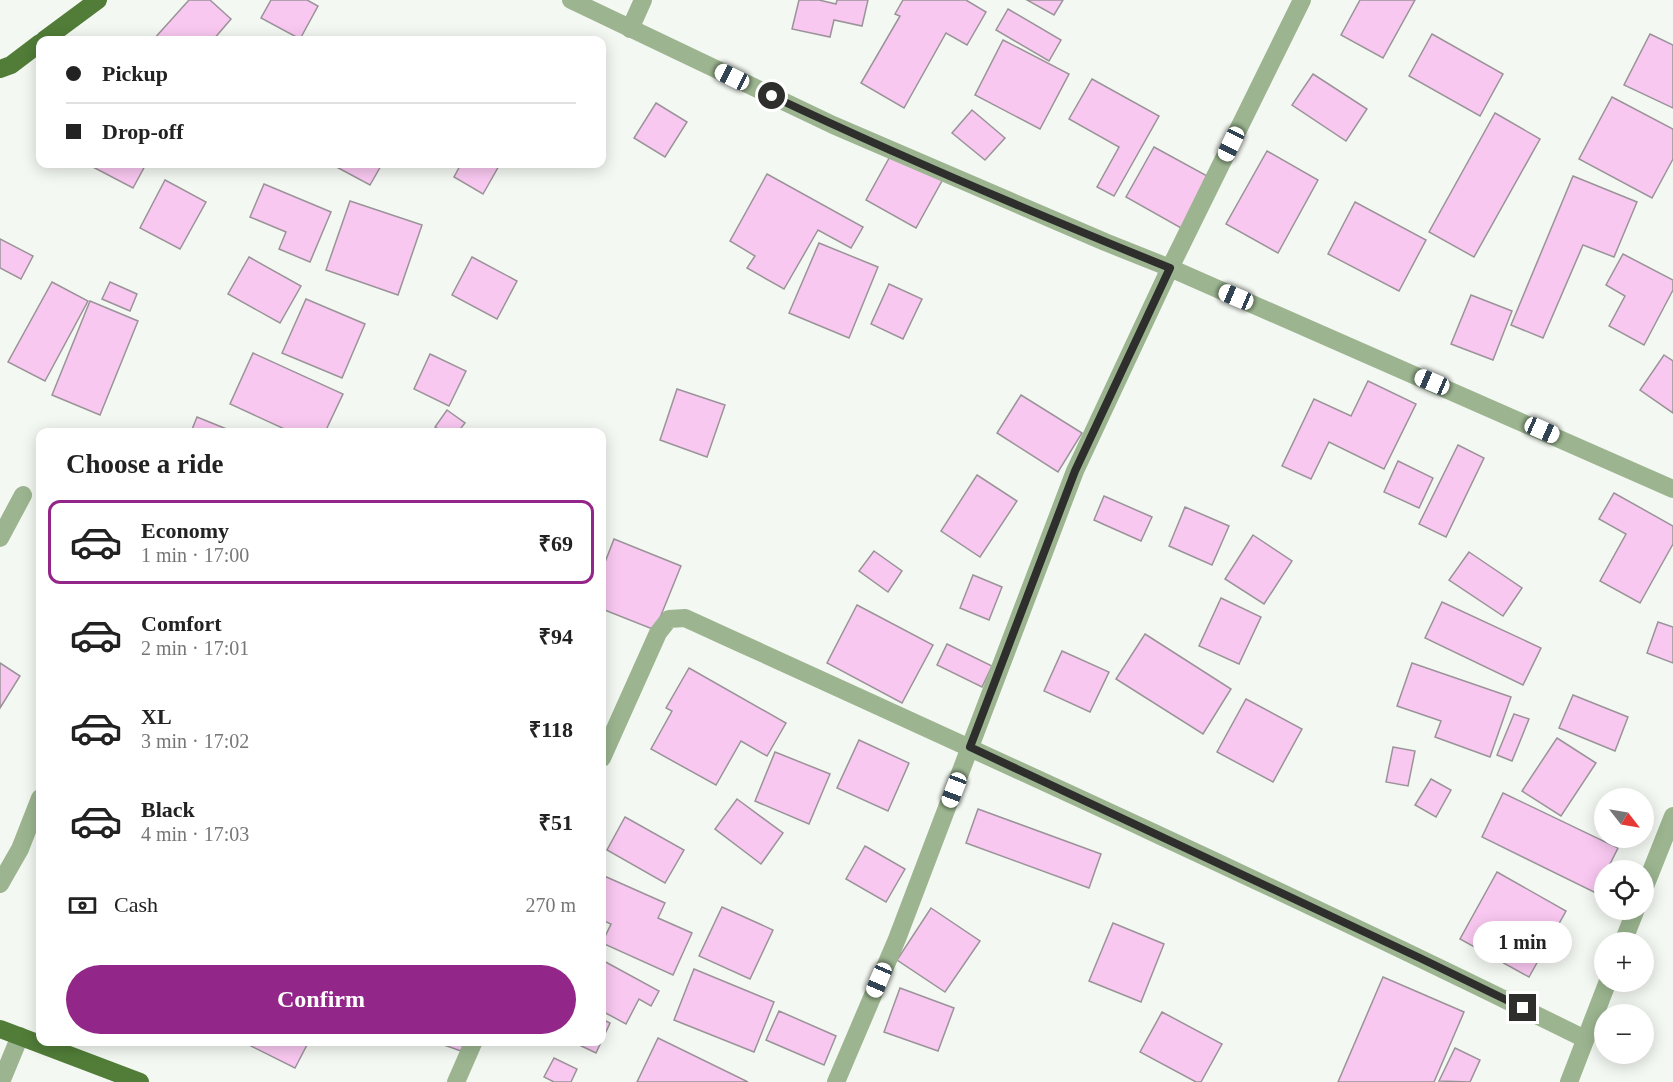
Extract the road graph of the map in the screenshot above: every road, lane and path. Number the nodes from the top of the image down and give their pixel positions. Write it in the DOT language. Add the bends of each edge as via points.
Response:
graph roads {
  1 [pos="98,0"];
  2 [pos="570,0"];
  3 [pos="643,0"];
  4 [pos="1302,0"];
  5 [pos="630,29"];
  6 [pos="50,36"];
  7 [pos="36,46"];
  8 [pos="0,69"];
  9 [pos="1170,268"];
  10 [pos="1673,489"];
  11 [pos="23,495"];
  12 [pos="0,538"];
  13 [pos="970,747"];
  14 [pos="606,749"];
  15 [pos="36,808"];
  16 [pos="1673,816"];
  17 [pos="1654,864"];
  18 [pos="0,884"];
  19 [pos="1604,992"];
  20 [pos="0,1029"];
  21 [pos="20,1036"];
  22 [pos="1585,1039"];
  23 [pos="36,1042"];
  24 [pos="46,1046"];
  25 [pos="472,1046"];
  26 [pos="1,1082"];
  27 [pos="140,1082"];
  28 [pos="456,1082"];
  29 [pos="836,1082"];
  30 [pos="1569,1082"];
  1 -- 6 [label="main road"];
  2 -- 5 [label="street"];
  3 -- 5 [label="street"];
  4 -- 9 [label="street"];
  5 -- 9 [label="street" via="844,130"];
  7 -- 8 [label="main road"];
  9 -- 10 [label="street"];
  9 -- 13 [label="street" via="1075,471"];
  11 -- 12 [label="street"];
  13 -- 14 [label="street" via="685,618 669,619 658,633"];
  13 -- 22 [label="street"];
  13 -- 29 [label="street" via="897,939"];
  15 -- 18 [label="street" via="20,849"];
  16 -- 17 [label="street"];
  19 -- 22 [label="street"];
  20 -- 21 [label="main road"];
  21 -- 23 [label="main road"];
  21 -- 26 [label="street"];
  22 -- 30 [label="street"];
  24 -- 27 [label="main road"];
  25 -- 28 [label="street"];
}
